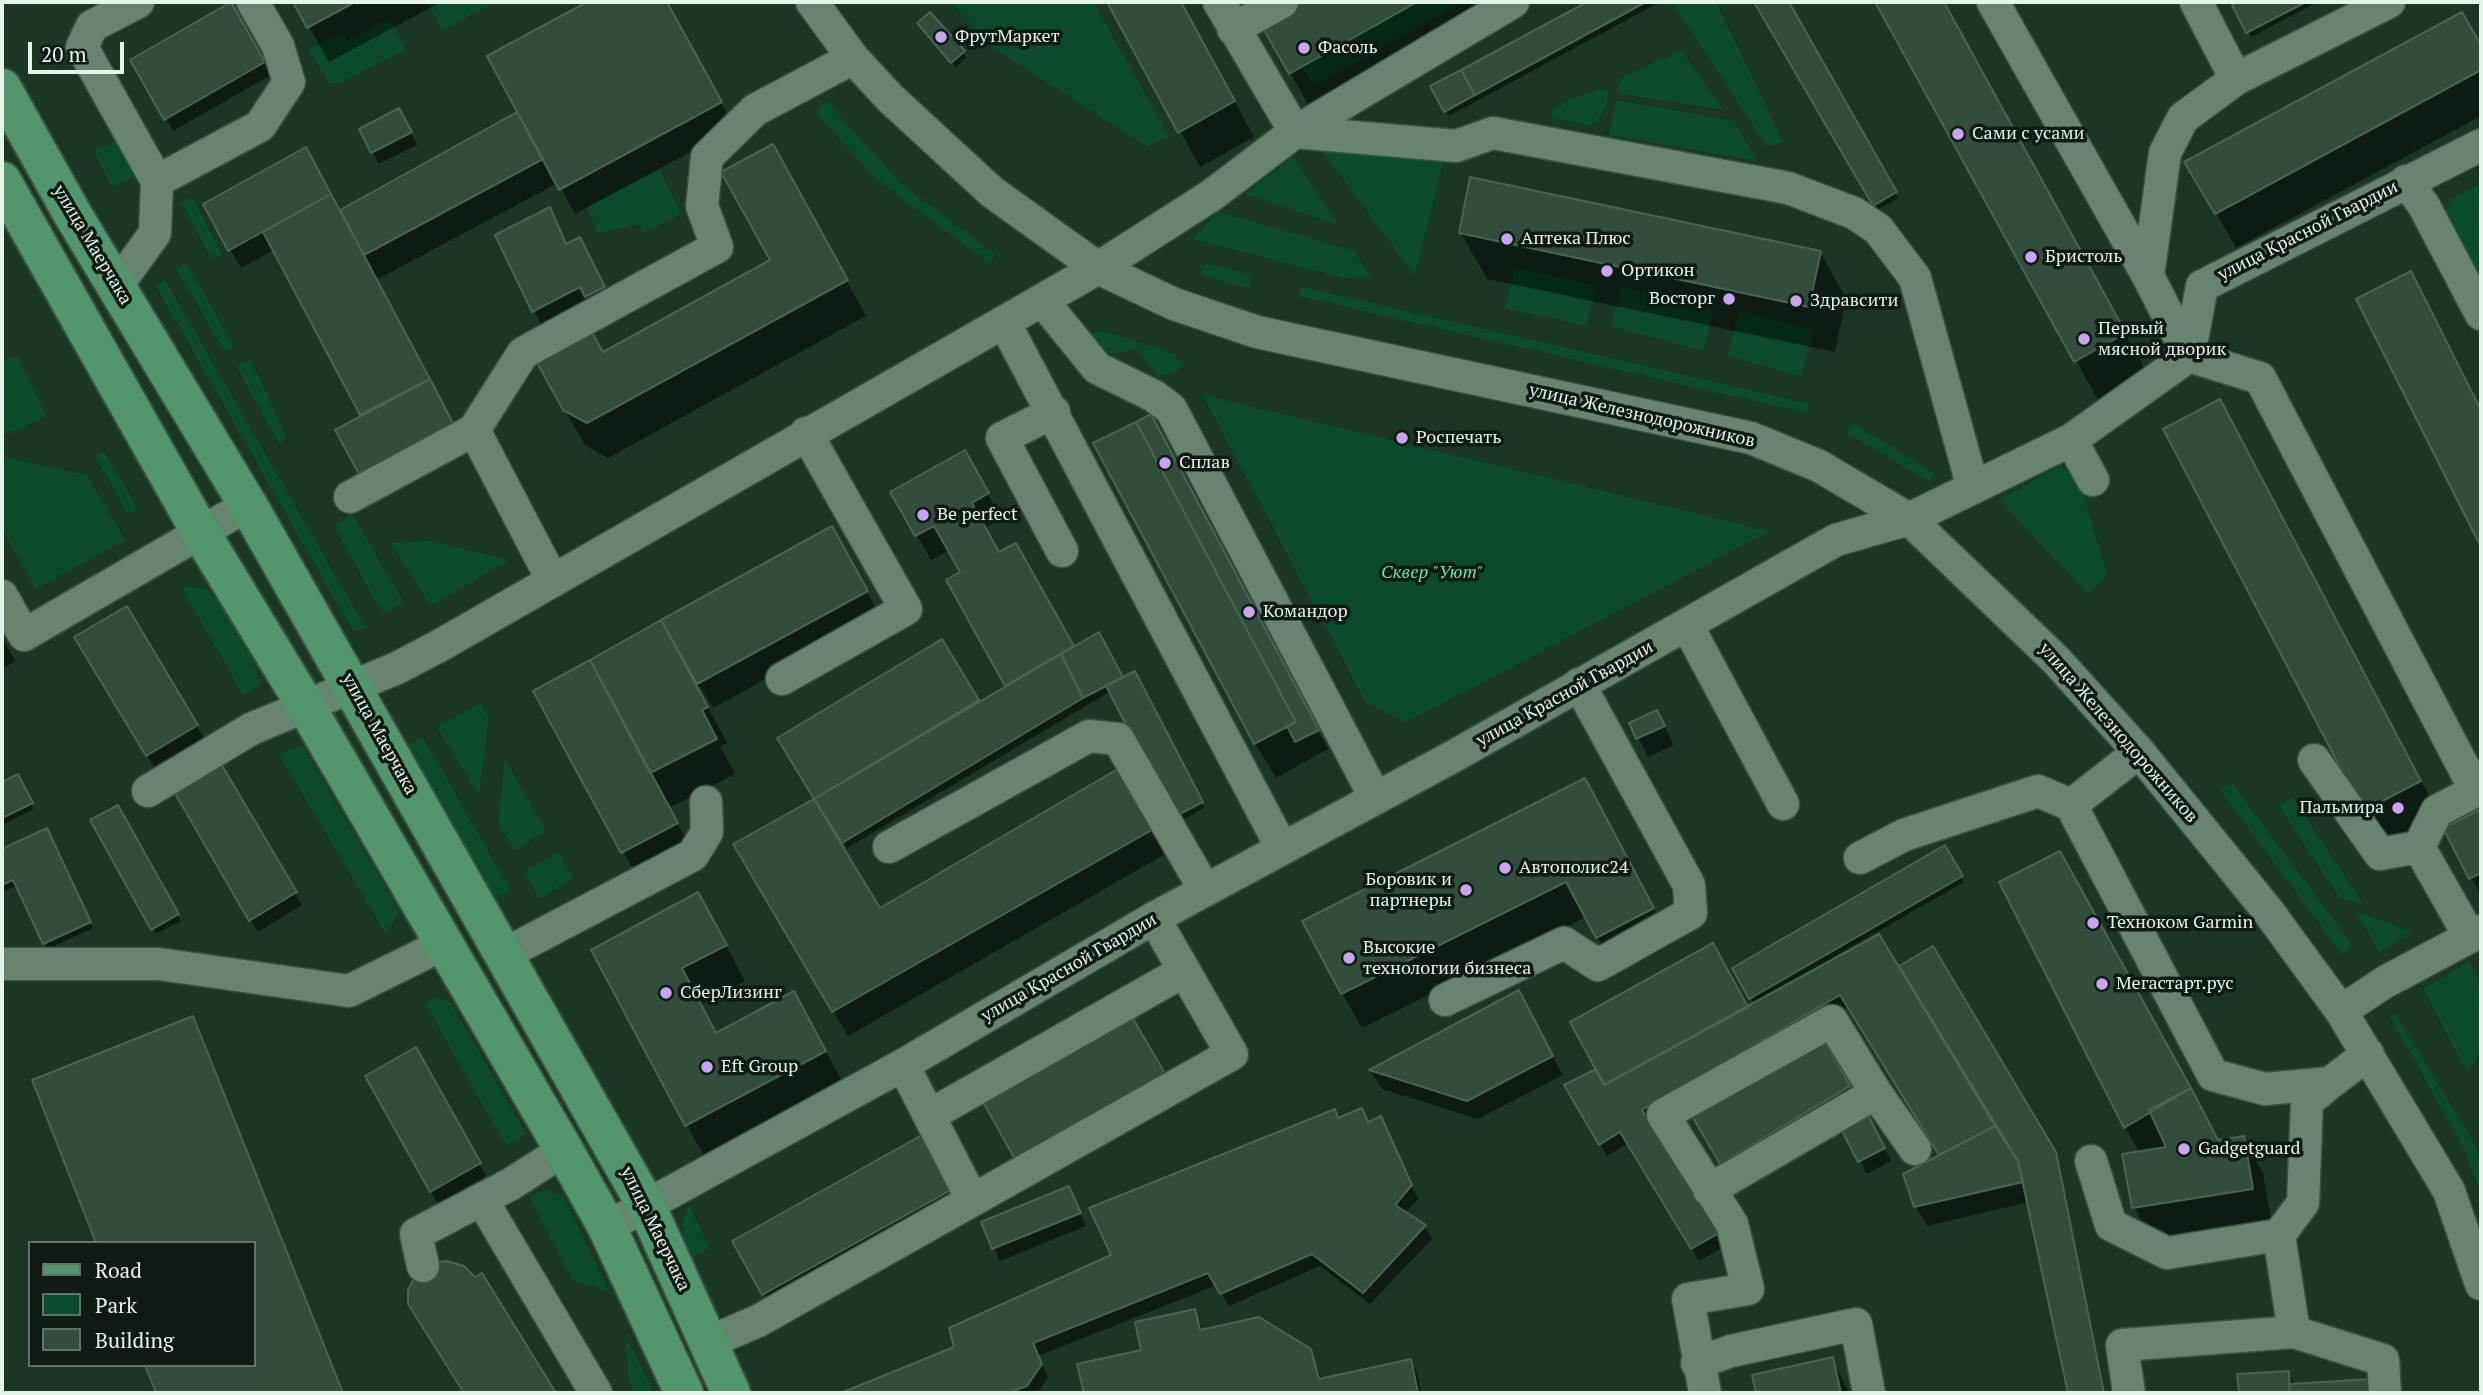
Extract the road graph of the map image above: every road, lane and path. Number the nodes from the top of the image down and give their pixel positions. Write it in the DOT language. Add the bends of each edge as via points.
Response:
graph roads {
  1 [pos="138,2"];
  2 [pos="253,2"];
  3 [pos="812,2"];
  4 [pos="1282,2"];
  5 [pos="1513,2"];
  6 [pos="1993,2"];
  7 [pos="2196,2"];
  8 [pos="2389,2"];
  9 [pos="1226,15"];
  10 [pos="853,58"];
  11 [pos="2236,79"];
  12 [pos="2,88"];
  13 [pos="1295,132"];
  14 [pos="2481,145"];
  15 [pos="157,181"];
  16 [pos="2406,181"];
  17 [pos="54,182"];
  18 [pos="6,200"];
  19 [pos="1098,268"];
  20 [pos="2148,276"];
  21 [pos="116,287"];
  22 [pos="1042,300"];
  23 [pos="2481,314"];
  24 [pos="1004,322"];
  25 [pos="2189,356"];
  26 [pos="1054,412"];
  27 [pos="474,430"];
  28 [pos="806,433"];
  29 [pos="2071,440"];
  30 [pos="2093,480"];
  31 [pos="1973,488"];
  32 [pos="350,497"];
  33 [pos="248,505"];
  34 [pos="1909,519"];
  35 [pos="201,533"];
  36 [pos="1062,551"];
  37 [pos="553,581"];
  38 [pos="2,596"];
  39 [pos="1687,625"];
  40 [pos="13,642"];
  41 [pos="782,679"];
  42 [pos="1579,684"];
  43 [pos="353,687"];
  44 [pos="307,708"];
  45 [pos="2138,752"];
  46 [pos="2314,760"];
  47 [pos="2478,789"];
  48 [pos="148,791"];
  49 [pos="1375,797"];
  50 [pos="706,802"];
  51 [pos="1783,804"];
  52 [pos="2071,805"];
  53 [pos="889,847"];
  54 [pos="2419,847"];
  55 [pos="1282,848"];
  56 [pos="1860,858"];
  57 [pos="1205,890"];
  58 [pos="1154,918"];
  59 [pos="2475,934"];
  60 [pos="446,943"];
  61 [pos="503,955"];
  62 [pos="2,964"];
  63 [pos="1184,971"];
  64 [pos="1445,1000"];
  65 [pos="2341,1012"];
  66 [pos="2368,1054"];
  67 [pos="903,1065"];
  68 [pos="2330,1083"];
  69 [pos="1876,1093"];
  70 [pos="930,1115"];
  71 [pos="1915,1149"];
  72 [pos="565,1150"];
  73 [pos="2091,1161"];
  74 [pos="1709,1190"];
  75 [pos="972,1199"];
  76 [pos="482,1200"];
  77 [pos="646,1205"];
  78 [pos="607,1227"];
  79 [pos="2279,1235"];
  80 [pos="424,1266"];
  81 [pos="2481,1284"];
  82 [pos="2294,1332"];
  83 [pos="709,1342"];
  84 [pos="1701,1378"];
  85 [pos="596,1393"];
  86 [pos="684,1393"];
  87 [pos="731,1393"];
  88 [pos="1869,1393"];
  89 [pos="2129,1393"];
  90 [pos="2385,1393"];
  1 -- 15 [label="street" via="92,26 82,47"];
  2 -- 15 [label="street" via="278,46 289,82 260,126"];
  3 -- 10 [label="street, улица Железнодорожников"];
  4 -- 9 [label="street"];
  5 -- 13 [label="street"];
  6 -- 20 [label="street"];
  7 -- 11 [label="street"];
  8 -- 11 [label="street"];
  9 -- 13 [label="street"];
  10 -- 19 [label="street, улица Железнодорожников" via="954,160"];
  10 -- 27 [label="street" via="755,110 707,157 702,206 717,247 523,353"];
  11 -- 20 [label="street" via="2183,118 2165,153"];
  12 -- 17 [label="main road, улица Маерчака"];
  13 -- 19 [label="street" via="1212,195"];
  13 -- 31 [label="street" via="1456,146 1493,133 1788,188 1854,213 1878,229 1915,278"];
  14 -- 16 [label="street, улица Красной Гвардии"];
  15 -- 21 [label="street" via="155,233"];
  16 -- 23 [label="street"];
  16 -- 25 [label="street, улица Красной Гвардии" via="2202,286"];
  17 -- 18 [label="street"];
  17 -- 21 [label="main road, улица Маерчака"];
  18 -- 35 [label="main road"];
  19 -- 22 [label="street"];
  19 -- 34 [label="street, улица Железнодорожников" via="1174,304 1257,332 1751,438 1819,466"];
  20 -- 25 [label="street"];
  21 -- 33 [label="main road, улица Маерчака"];
  22 -- 24 [label="street"];
  22 -- 49 [label="street" via="1097,368 1171,408"];
  24 -- 26 [label="street"];
  24 -- 28 [label="street"];
  25 -- 29 [label="street, улица Красной Гвардии"];
  25 -- 47 [label="street" via="2260,379"];
  26 -- 36 [label="street" via="1002,438"];
  26 -- 55 [label="street"];
  27 -- 32 [label="street"];
  27 -- 37 [label="street"];
  28 -- 37 [label="street"];
  28 -- 41 [label="street" via="906,609"];
  29 -- 30 [label="street"];
  29 -- 31 [label="street, улица Красной Гвардии"];
  31 -- 34 [label="street, улица Красной Гвардии"];
  33 -- 35 [label="street"];
  33 -- 43 [label="main road, улица Маерчака"];
  34 -- 39 [label="street, улица Красной Гвардии" via="1836,540"];
  34 -- 45 [label="street, улица Железнодорожников" via="2056,660"];
  35 -- 40 [label="street"];
  35 -- 44 [label="main road"];
  37 -- 43 [label="street" via="428,652"];
  38 -- 40 [label="street"];
  39 -- 42 [label="street, улица Красной Гвардии"];
  39 -- 51 [label="street"];
  42 -- 49 [label="street, улица Красной Гвардии"];
  42 -- 64 [label="street" via="1689,885 1691,913 1598,965 1564,943"];
  43 -- 44 [label="street"];
  43 -- 61 [label="main road, улица Маерчака"];
  44 -- 48 [label="street" via="251,729"];
  44 -- 60 [label="main road"];
  45 -- 52 [label="street"];
  45 -- 65 [label="street, улица Железнодорожников" via="2269,911"];
  46 -- 54 [label="street" via="2380,854"];
  47 -- 54 [label="street" via="2437,811"];
  49 -- 55 [label="street, улица Красной Гвардии"];
  50 -- 61 [label="street" via="707,832 693,855"];
  52 -- 56 [label="street" via="2038,791 1904,835"];
  52 -- 68 [label="street" via="2213,1075 2264,1089"];
  53 -- 57 [label="street" via="1088,736 1118,739"];
  54 -- 59 [label="street"];
  55 -- 57 [label="street, улица Красной Гвардии"];
  57 -- 58 [label="street, улица Красной Гвардии"];
  58 -- 63 [label="street"];
  58 -- 67 [label="street, улица Красной Гвардии"];
  59 -- 65 [label="street" via="2385,982"];
  60 -- 62 [label="street" via="349,991 159,964"];
  60 -- 72 [label="main road"];
  61 -- 77 [label="main road, улица Маерчака"];
  63 -- 70 [label="street"];
  63 -- 75 [label="street" via="1232,1054"];
  65 -- 66 [label="street, улица Железнодорожников"];
  66 -- 68 [label="street"];
  66 -- 81 [label="street, улица Железнодорожников" via="2449,1191"];
  67 -- 70 [label="street"];
  67 -- 77 [label="street, улица Красной Гвардии"];
  68 -- 79 [label="street" via="2307,1102 2303,1203"];
  69 -- 71 [label="street"];
  69 -- 74 [label="street"];
  69 -- 74 [label="street" via="1832,1021 1663,1115"];
  70 -- 75 [label="street"];
  72 -- 76 [label="street"];
  72 -- 78 [label="main road"];
  73 -- 79 [label="street" via="2111,1225 2166,1252"];
  74 -- 84 [label="street" via="1732,1224 1748,1289 1688,1299"];
  75 -- 83 [label="street" via="758,1321"];
  76 -- 80 [label="street" via="416,1234"];
  76 -- 85 [label="street"];
  77 -- 78 [label="street, улица Красной Гвардии"];
  77 -- 83 [label="main road, улица Маерчака"];
  78 -- 86 [label="main road"];
  79 -- 82 [label="street"];
  82 -- 89 [label="street" via="2122,1345"];
  82 -- 90 [label="street" via="2383,1360"];
  83 -- 87 [label="main road, улица Маерчака"];
  84 -- 88 [label="street" via="1731,1351 1856,1324"];
}
